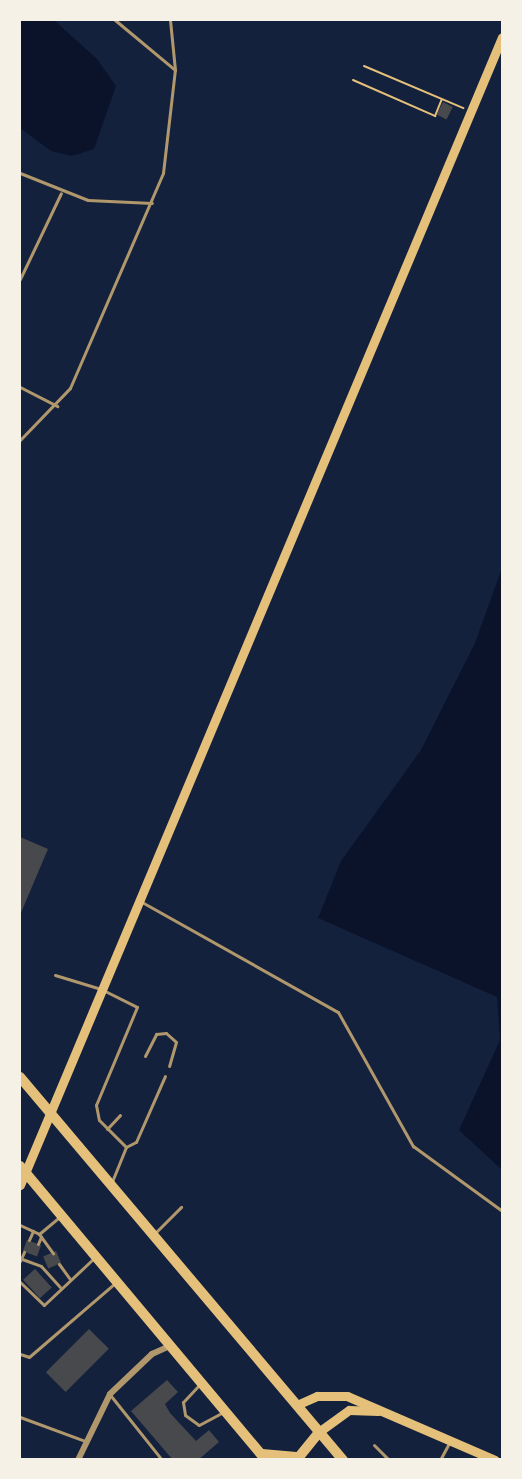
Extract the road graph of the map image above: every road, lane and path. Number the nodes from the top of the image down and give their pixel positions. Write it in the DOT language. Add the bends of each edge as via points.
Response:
graph roads {
  1 [pos="116,20"];
  2 [pos="170,20"];
  3 [pos="502,37"];
  4 [pos="364,66"];
  5 [pos="175,70"];
  6 [pos="353,80"];
  7 [pos="442,99"];
  8 [pos="471,111"];
  9 [pos="20,173"];
  10 [pos="61,193"];
  11 [pos="152,202"];
  12 [pos="20,279"];
  13 [pos="20,387"];
  14 [pos="57,406"];
  15 [pos="20,440"];
  16 [pos="138,900"];
  17 [pos="55,975"];
  18 [pos="101,989"];
  19 [pos="145,1056"];
  20 [pos="169,1065"];
  21 [pos="165,1076"];
  22 [pos="20,1077"];
  23 [pos="50,1112"];
  24 [pos="120,1115"];
  25 [pos="107,1130"];
  26 [pos="126,1147"];
  27 [pos="22,1169"];
  28 [pos="111,1183"];
  29 [pos="20,1185"];
  30 [pos="181,1207"];
  31 [pos="502,1211"];
  32 [pos="60,1216"];
  33 [pos="20,1225"];
  34 [pos="33,1231"];
  35 [pos="154,1234"];
  36 [pos="40,1236"];
  37 [pos="29,1240"];
  38 [pos="38,1244"];
  39 [pos="24,1252"];
  40 [pos="53,1253"];
  41 [pos="33,1256"];
  42 [pos="95,1257"];
  43 [pos="21,1260"];
  44 [pos="31,1262"];
  45 [pos="59,1264"];
  46 [pos="70,1279"];
  47 [pos="20,1282"];
  48 [pos="116,1282"];
  49 [pos="60,1288"];
  50 [pos="170,1346"];
  51 [pos="20,1354"];
  52 [pos="201,1383"];
  53 [pos="110,1394"];
  54 [pos="298,1404"];
  55 [pos="225,1411"];
  56 [pos="378,1411"];
  57 [pos="20,1417"];
  58 [pos="320,1431"];
  59 [pos="86,1441"];
  60 [pos="450,1441"];
  61 [pos="374,1445"];
  62 [pos="264,1456"];
  63 [pos="78,1460"];
  64 [pos="162,1460"];
  65 [pos="343,1460"];
  66 [pos="389,1460"];
  67 [pos="440,1460"];
  68 [pos="495,1460"];
  1 -- 5 [label="lane"];
  2 -- 5 [label="lane"];
  3 -- 8 [label="main road"];
  4 -- 7 [label="path"];
  5 -- 11 [label="lane" via="168,151"];
  6 -- 7 [label="path" via="435,116"];
  7 -- 8 [label="path"];
  8 -- 16 [label="main road"];
  9 -- 10 [label="lane"];
  10 -- 11 [label="lane"];
  10 -- 12 [label="lane"];
  11 -- 14 [label="lane" via="70,388"];
  13 -- 14 [label="lane"];
  14 -- 15 [label="lane"];
  16 -- 18 [label="main road"];
  16 -- 31 [label="lane" via="338,1012 413,1146"];
  17 -- 18 [label="lane"];
  18 -- 23 [label="main road"];
  18 -- 25 [label="lane" via="137,1008 96,1105"];
  19 -- 20 [label="lane" via="156,1034 166,1033 176,1042"];
  21 -- 26 [label="lane" via="136,1142"];
  22 -- 23 [label="main road"];
  23 -- 27 [label="main road"];
  23 -- 28 [label="main road"];
  24 -- 25 [label="lane"];
  25 -- 26 [label="lane"];
  26 -- 28 [label="lane"];
  27 -- 29 [label="main road"];
  27 -- 32 [label="main road"];
  28 -- 35 [label="main road"];
  30 -- 35 [label="lane"];
  32 -- 36 [label="lane"];
  32 -- 42 [label="main road"];
  33 -- 34 [label="lane"];
  34 -- 36 [label="lane"];
  34 -- 37 [label="lane"];
  35 -- 54 [label="main road"];
  36 -- 38 [label="lane"];
  36 -- 40 [label="lane"];
  39 -- 43 [label="lane"];
  41 -- 44 [label="lane"];
  42 -- 46 [label="lane"];
  42 -- 48 [label="main road"];
  43 -- 44 [label="lane"];
  44 -- 49 [label="lane"];
  45 -- 46 [label="lane"];
  46 -- 49 [label="lane"];
  47 -- 49 [label="lane" via="40,1305"];
  48 -- 50 [label="main road"];
  48 -- 51 [label="lane" via="28,1358"];
  50 -- 52 [label="main road"];
  50 -- 53 [label="street" via="152,1354"];
  52 -- 55 [label="main road"];
  52 -- 55 [label="lane" via="183,1402 185,1415 199,1425"];
  53 -- 59 [label="street"];
  53 -- 64 [label="lane"];
  54 -- 56 [label="main road" via="336,1395"];
  54 -- 58 [label="main road"];
  55 -- 62 [label="main road"];
  56 -- 58 [label="main road" via="349,1410"];
  56 -- 60 [label="main road"];
  57 -- 59 [label="lane"];
  58 -- 62 [label="main road" via="299,1457"];
  58 -- 65 [label="main road"];
  59 -- 63 [label="street"];
  60 -- 67 [label="lane"];
  60 -- 68 [label="main road"];
  61 -- 66 [label="lane"];
}
